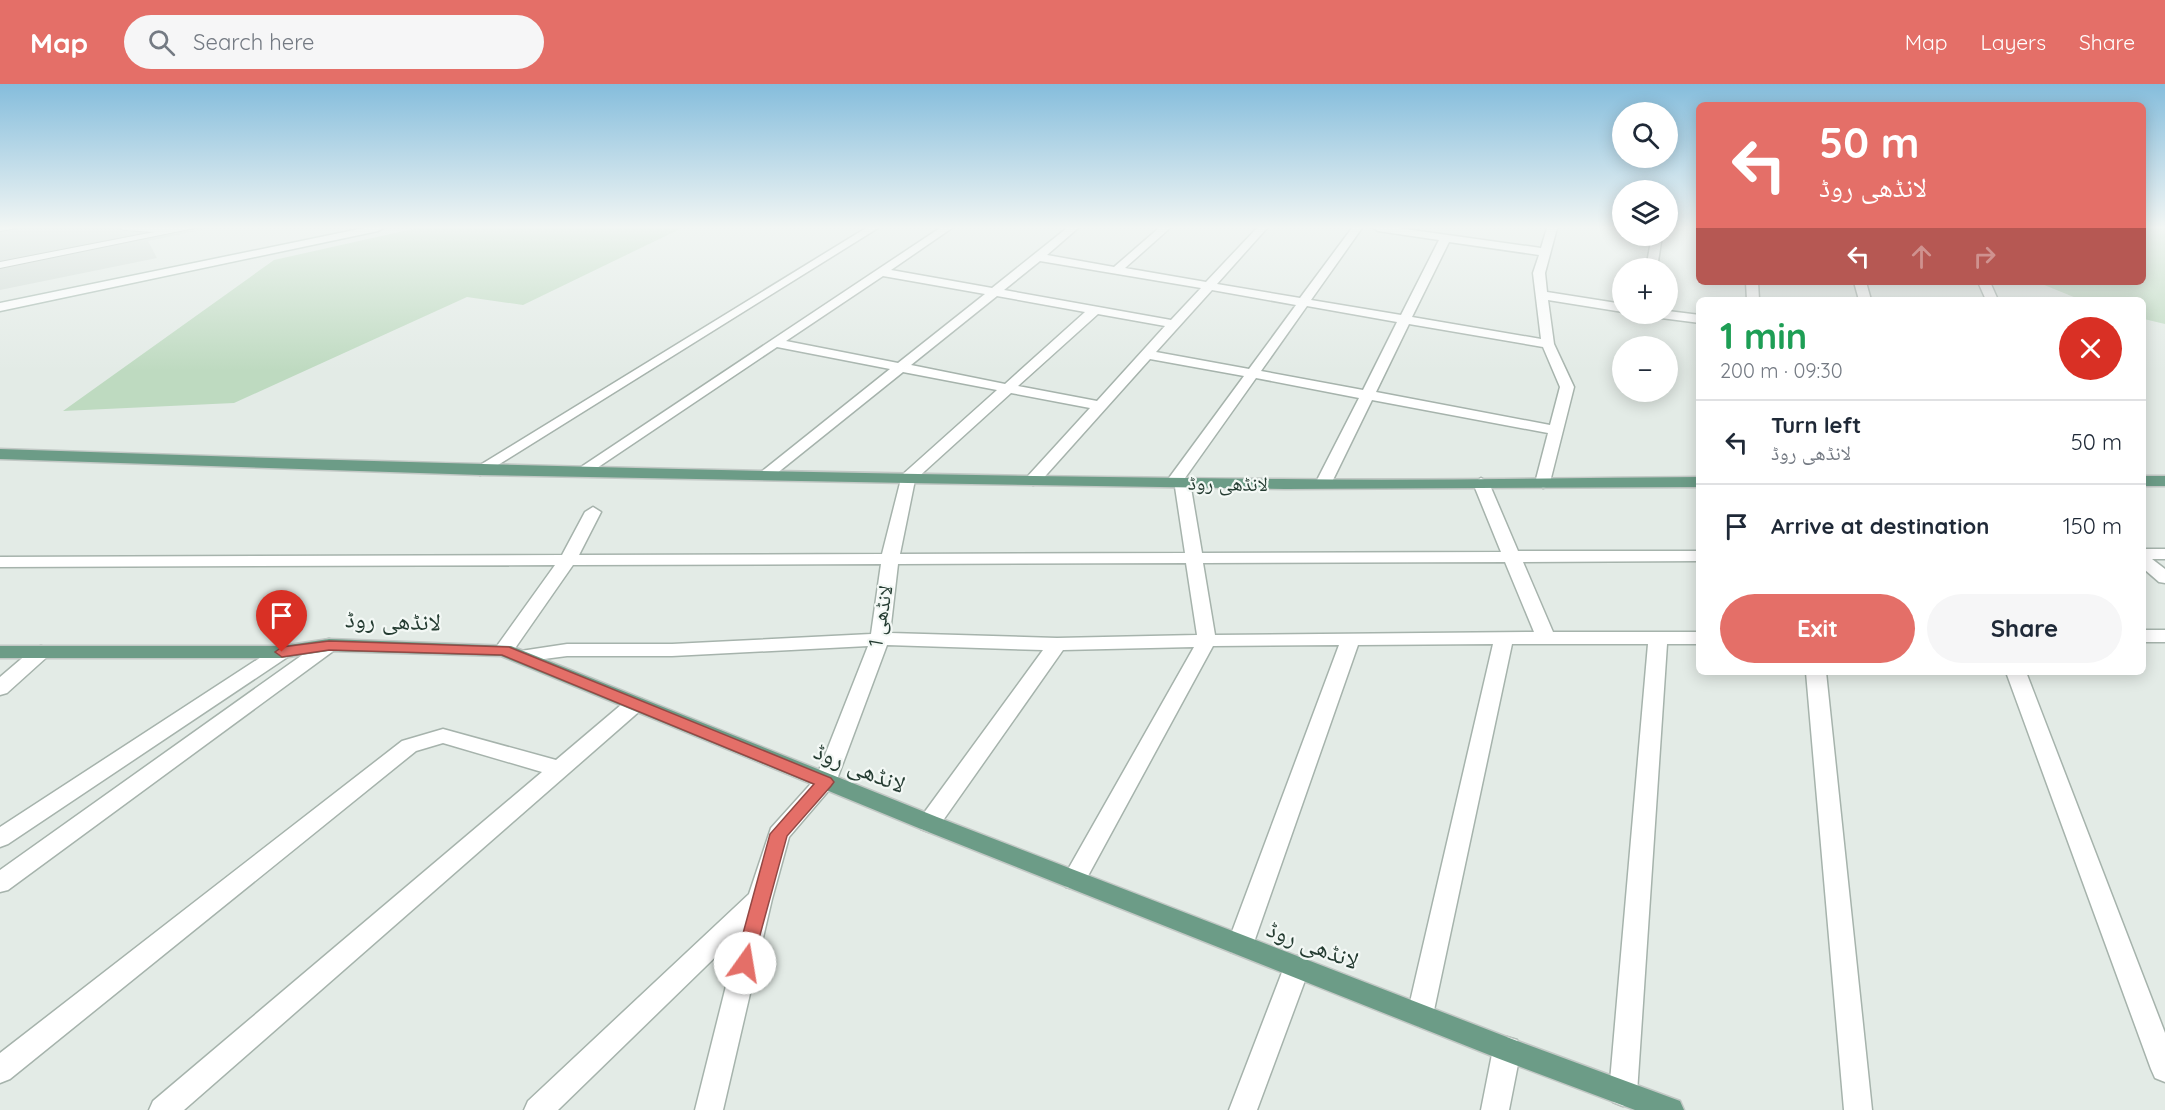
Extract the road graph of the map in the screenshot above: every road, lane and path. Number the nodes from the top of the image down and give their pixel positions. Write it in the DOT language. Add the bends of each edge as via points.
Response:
graph roads {
  1 [pos="120,276"];
  2 [pos="136,276"];
  3 [pos="795,276"];
  4 [pos="876,276"];
  5 [pos="903,276"];
  6 [pos="1013,276"];
  7 [pos="1153,276"];
  8 [pos="1217,276"];
  9 [pos="1322,276"];
  10 [pos="1431,276"];
  11 [pos="1539,276"];
  12 [pos="1208,285"];
  13 [pos="992,292"];
  14 [pos="1542,295"];
  15 [pos="0,299"];
  16 [pos="1304,301"];
  17 [pos="1612,306"];
  18 [pos="0,307"];
  19 [pos="1095,310"];
  20 [pos="1678,316"];
  21 [pos="1407,318"];
  22 [pos="1696,318"];
  23 [pos="1173,324"];
  24 [pos="776,343"];
  25 [pos="1548,344"];
  26 [pos="1147,354"];
  27 [pos="900,367"];
  28 [pos="1252,373"];
  29 [pos="1008,388"];
  30 [pos="1367,395"];
  31 [pos="1099,406"];
  32 [pos="1556,430"];
  33 [pos="0,454"];
  34 [pos="480,470"];
  35 [pos="583,471"];
  36 [pos="766,475"];
  37 [pos="908,478"];
  38 [pos="1033,480"];
  39 [pos="2146,481"];
  40 [pos="2165,481"];
  41 [pos="1178,482"];
  42 [pos="1696,482"];
  43 [pos="1481,483"];
  44 [pos="1543,483"];
  45 [pos="1323,484"];
  46 [pos="593,512"];
  47 [pos="2146,554"];
  48 [pos="2165,554"];
  49 [pos="1512,556"];
  50 [pos="1696,556"];
  51 [pos="1194,557"];
  52 [pos="890,558"];
  53 [pos="568,560"];
  54 [pos="0,562"];
  55 [pos="2146,563"];
  56 [pos="2165,578"];
  57 [pos="2146,636"];
  58 [pos="2165,636"];
  59 [pos="1504,638"];
  60 [pos="1546,638"];
  61 [pos="1658,638"];
  62 [pos="1696,638"];
  63 [pos="880,639"];
  64 [pos="1351,639"];
  65 [pos="1207,641"];
  66 [pos="1057,644"];
  67 [pos="329,645"];
  68 [pos="0,652"];
  69 [pos="41,652"];
  70 [pos="282,652"];
  71 [pos="512,653"];
  72 [pos="1816,675"];
  73 [pos="2017,675"];
  74 [pos="0,688"];
  75 [pos="635,704"];
  76 [pos="559,769"];
  77 [pos="825,782"];
  78 [pos="929,823"];
  79 [pos="2,834"];
  80 [pos="1074,880"];
  81 [pos="0,883"];
  82 [pos="760,899"];
  83 [pos="1240,945"];
  84 [pos="1297,967"];
  85 [pos="1420,1015"];
  86 [pos="1507,1049"];
  87 [pos="2165,1069"];
  88 [pos="0,1070"];
  89 [pos="1623,1093"];
  90 [pos="164,1110"];
  91 [pos="538,1110"];
  92 [pos="710,1110"];
  93 [pos="1243,1110"];
  94 [pos="1496,1110"];
  95 [pos="1670,1110"];
  96 [pos="1858,1110"];
  1 -- 15 [label="street"];
  2 -- 18 [label="street"];
  3 -- 34 [label="street"];
  4 -- 24 [label="street"];
  5 -- 13 [label="street"];
  6 -- 13 [label="street"];
  7 -- 12 [label="street"];
  8 -- 12 [label="street"];
  9 -- 16 [label="street"];
  10 -- 21 [label="street"];
  11 -- 14 [label="street"];
  12 -- 16 [label="street"];
  12 -- 23 [label="street"];
  13 -- 19 [label="street"];
  13 -- 27 [label="street"];
  14 -- 17 [label="street"];
  14 -- 25 [label="street"];
  16 -- 21 [label="street"];
  16 -- 28 [label="street"];
  19 -- 23 [label="street"];
  19 -- 29 [label="street"];
  20 -- 22 [label="street"];
  21 -- 25 [label="street"];
  21 -- 30 [label="street"];
  23 -- 26 [label="street"];
  24 -- 27 [label="street"];
  24 -- 35 [label="street"];
  25 -- 32 [label="street" via="1567,387"];
  26 -- 28 [label="street"];
  26 -- 31 [label="street"];
  27 -- 29 [label="street"];
  27 -- 36 [label="street"];
  28 -- 30 [label="street"];
  28 -- 41 [label="street"];
  29 -- 31 [label="street"];
  29 -- 37 [label="street"];
  30 -- 32 [label="street"];
  30 -- 45 [label="street"];
  31 -- 38 [label="street"];
  32 -- 44 [label="street"];
  33 -- 34 [label="main road, لانڈھی روڈ"];
  34 -- 35 [label="main road, لانڈھی روڈ"];
  35 -- 36 [label="main road, لانڈھی روڈ"];
  36 -- 37 [label="main road, لانڈھی روڈ"];
  37 -- 38 [label="main road, لانڈھی روڈ"];
  37 -- 52 [label="street, لانڈھی 1"];
  38 -- 41 [label="main road, لانڈھی روڈ"];
  39 -- 40 [label="main road"];
  41 -- 45 [label="main road, لانڈھی روڈ"];
  41 -- 51 [label="street"];
  42 -- 44 [label="main road, لانڈھی روڈ"];
  43 -- 44 [label="main road, لانڈھی روڈ"];
  43 -- 45 [label="main road, لانڈھی روڈ"];
  43 -- 49 [label="street"];
  46 -- 53 [label="street"];
  47 -- 48 [label="street"];
  49 -- 50 [label="street"];
  49 -- 51 [label="street"];
  49 -- 60 [label="street"];
  51 -- 52 [label="street"];
  51 -- 65 [label="street"];
  52 -- 53 [label="street"];
  52 -- 63 [label="street, لانڈھی 1"];
  53 -- 54 [label="street"];
  53 -- 71 [label="street"];
  55 -- 56 [label="street"];
  57 -- 58 [label="street"];
  59 -- 60 [label="street"];
  59 -- 64 [label="street"];
  59 -- 85 [label="street"];
  60 -- 61 [label="street"];
  61 -- 62 [label="street"];
  61 -- 89 [label="street"];
  63 -- 66 [label="street"];
  63 -- 71 [label="street" via="672,650"];
  63 -- 77 [label="street, لانڈھی 1"];
  64 -- 65 [label="street"];
  64 -- 83 [label="street"];
  65 -- 66 [label="street"];
  65 -- 80 [label="street"];
  66 -- 78 [label="street"];
  67 -- 70 [label="main road, لانڈھی روڈ"];
  67 -- 71 [label="main road, لانڈھی روڈ"];
  67 -- 81 [label="street"];
  68 -- 69 [label="main road, لانڈھی روڈ"];
  69 -- 70 [label="main road, لانڈھی روڈ"];
  69 -- 74 [label="street"];
  70 -- 79 [label="street"];
  71 -- 75 [label="main road, لانڈھی روڈ"];
  72 -- 96 [label="street"];
  73 -- 87 [label="street"];
  75 -- 76 [label="street"];
  75 -- 77 [label="main road, لانڈھی روڈ"];
  76 -- 88 [label="street" via="443,736 409,746"];
  76 -- 90 [label="street"];
  77 -- 78 [label="main road, لانڈھی روڈ"];
  77 -- 82 [label="street" via="779,834"];
  78 -- 80 [label="main road, لانڈھی روڈ"];
  80 -- 83 [label="main road, لانڈھی روڈ"];
  82 -- 91 [label="street"];
  82 -- 92 [label="street"];
  83 -- 84 [label="main road, لانڈھی روڈ"];
  84 -- 85 [label="main road, لانڈھی روڈ"];
  84 -- 93 [label="street"];
  85 -- 86 [label="main road, لانڈھی روڈ"];
  86 -- 89 [label="main road, لانڈھی روڈ"];
  86 -- 94 [label="street"];
  89 -- 95 [label="main road, لانڈھی روڈ"];
}
